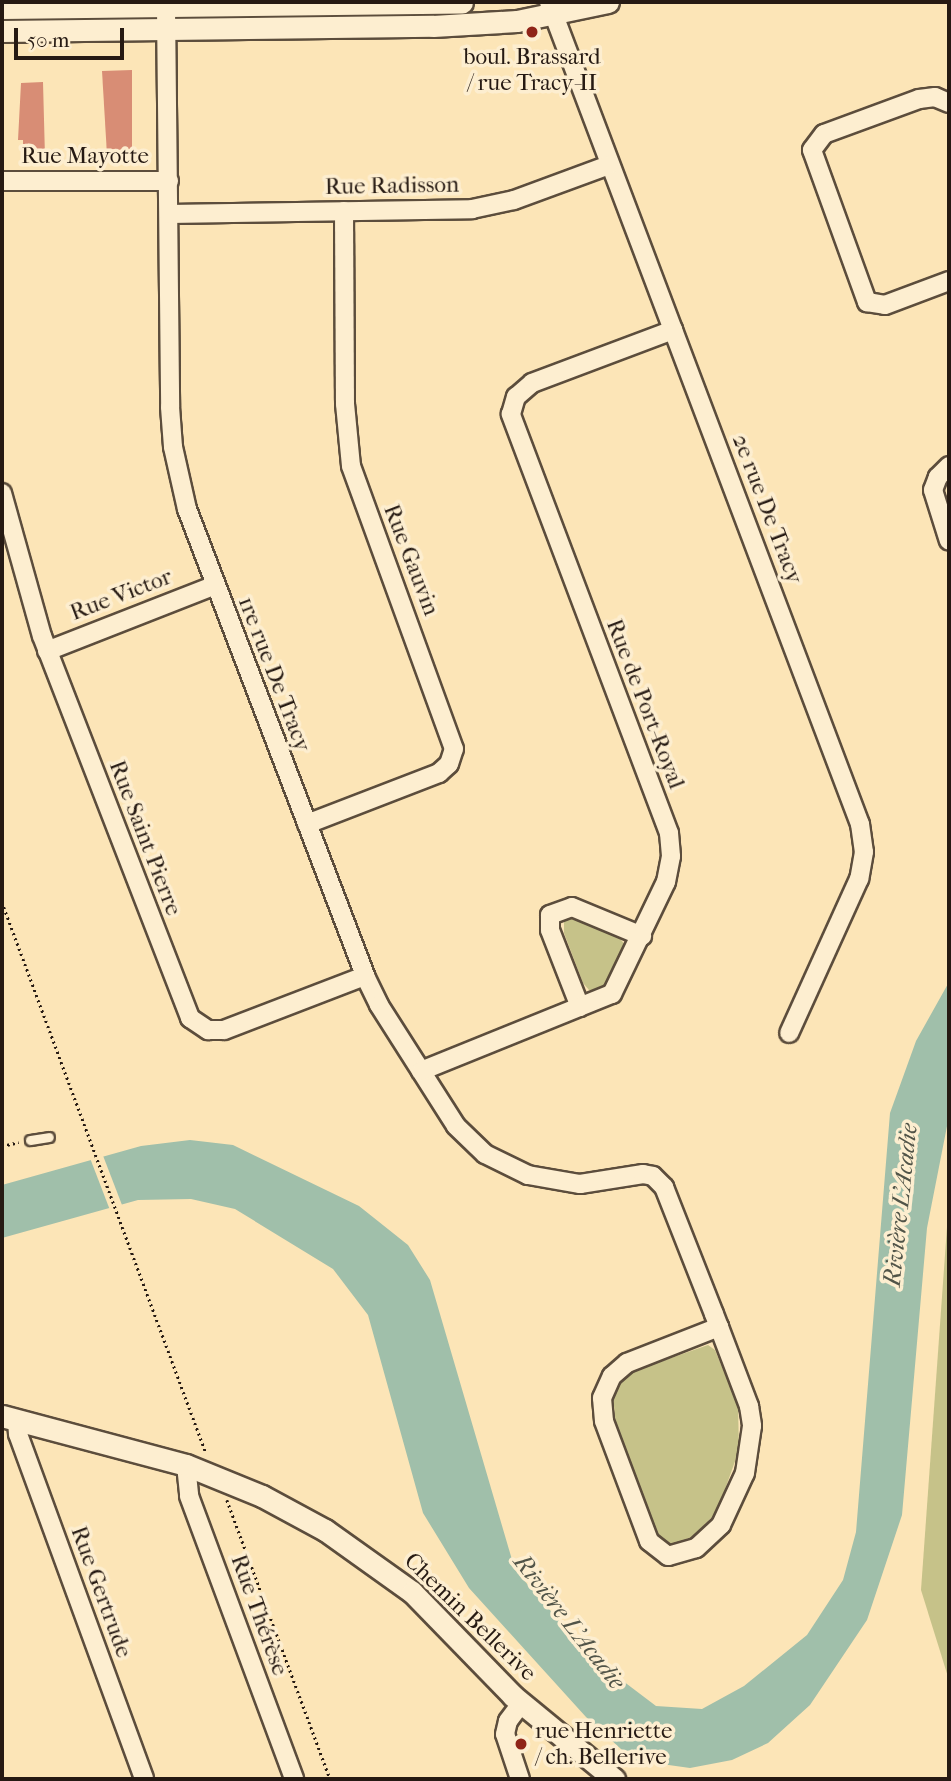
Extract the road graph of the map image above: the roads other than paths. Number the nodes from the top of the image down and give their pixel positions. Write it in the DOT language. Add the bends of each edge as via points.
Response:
graph roads {
  1 [pos="462,2"];
  2 [pos="608,2"];
  3 [pos="40,5"];
  4 [pos="166,5"];
  5 [pos="386,5"];
  6 [pos="2,8"];
  7 [pos="551,8"];
  8 [pos="386,27"];
  9 [pos="167,30"];
  10 [pos="2,31"];
  11 [pos="949,103"];
  12 [pos="609,165"];
  13 [pos="2,181"];
  14 [pos="169,181"];
  15 [pos="344,211"];
  16 [pos="169,214"];
  17 [pos="949,281"];
  18 [pos="673,330"];
  19 [pos="949,467"];
  20 [pos="2,493"];
  21 [pos="949,541"];
  22 [pos="213,586"];
  23 [pos="47,651"];
  24 [pos="307,824"];
  25 [pos="642,936"];
  26 [pos="365,976"];
  27 [pos="580,1007"];
  28 [pos="789,1033"];
  29 [pos="421,1071"];
  30 [pos="49,1137"];
  31 [pos="30,1140"];
  32 [pos="719,1327"];
  33 [pos="10,1418"];
  34 [pos="186,1465"];
  35 [pos="522,1704"];
  36 [pos="145,1779"];
  37 [pos="294,1779"];
  38 [pos="520,1779"];
  39 [pos="614,1779"];
  1 -- 5 [label="street"];
  2 -- 7 [label="street"];
  3 -- 4 [label="street"];
  3 -- 6 [label="street"];
  4 -- 5 [label="street"];
  4 -- 9 [label="street, 1re rue De Tracy"];
  5 -- 8 [label="lane"];
  7 -- 8 [label="street" via="482,24"];
  7 -- 12 [label="street, 2e rue De Tracy"];
  8 -- 9 [label="street"];
  9 -- 10 [label="street"];
  9 -- 14 [label="street, 1re rue De Tracy"];
  11 -- 17 [label="street" via="935,97 919,99 824,134 812,150 867,302 885,305"];
  12 -- 15 [label="street, Rue Radisson" via="484,208"];
  12 -- 18 [label="street, 2e rue De Tracy"];
  13 -- 14 [label="street, Rue Mayotte"];
  14 -- 16 [label="street, 1re rue De Tracy"];
  15 -- 16 [label="street, Rue Radisson"];
  15 -- 24 [label="street, Rue Gauvin" via="347,447 357,487 454,749 442,771"];
  16 -- 22 [label="street, 1re rue De Tracy" via="173,446 187,509"];
  18 -- 25 [label="street, Rue de Port-Royal" via="532,383 519,393 511,410 517,438 671,841 669,872"];
  18 -- 28 [label="street, 2e rue De Tracy" via="862,834 859,878"];
  19 -- 21 [label="street" via="933,490"];
  20 -- 23 [label="street, Rue Saint Pierre"];
  22 -- 23 [label="street, Rue Victor"];
  22 -- 24 [label="street, 1re rue De Tracy"];
  23 -- 26 [label="street, Rue Saint Pierre" via="185,1009 194,1022 208,1030 224,1030"];
  24 -- 26 [label="street, 1re rue De Tracy"];
  25 -- 27 [label="street, Rue de Port-Royal" via="616,991"];
  25 -- 27 [label="street" via="572,907 550,915 550,930"];
  26 -- 29 [label="street, 1re rue De Tracy"];
  27 -- 29 [label="street, Rue de Port-Royal"];
  29 -- 32 [label="street, 1re rue De Tracy" via="463,1134 505,1166 571,1184 653,1176 664,1187"];
  30 -- 31 [label="lane"];
  32 -- 32 [label="street" via="751,1412 748,1461 734,1502 713,1536 688,1551 663,1555 649,1541 606,1429 603,1392 627,1363"];
  33 -- 34 [label="street, Chemin Bellerive"];
  33 -- 36 [label="street, Rue Gertrude"];
  34 -- 35 [label="street, Chemin Bellerive" via="275,1502 369,1558 427,1606"];
  34 -- 37 [label="street, Rue Thérèse" via="189,1496"];
  35 -- 38 [label="street" via="508,1721 505,1734"];
  35 -- 39 [label="street, Chemin Bellerive"];
}
